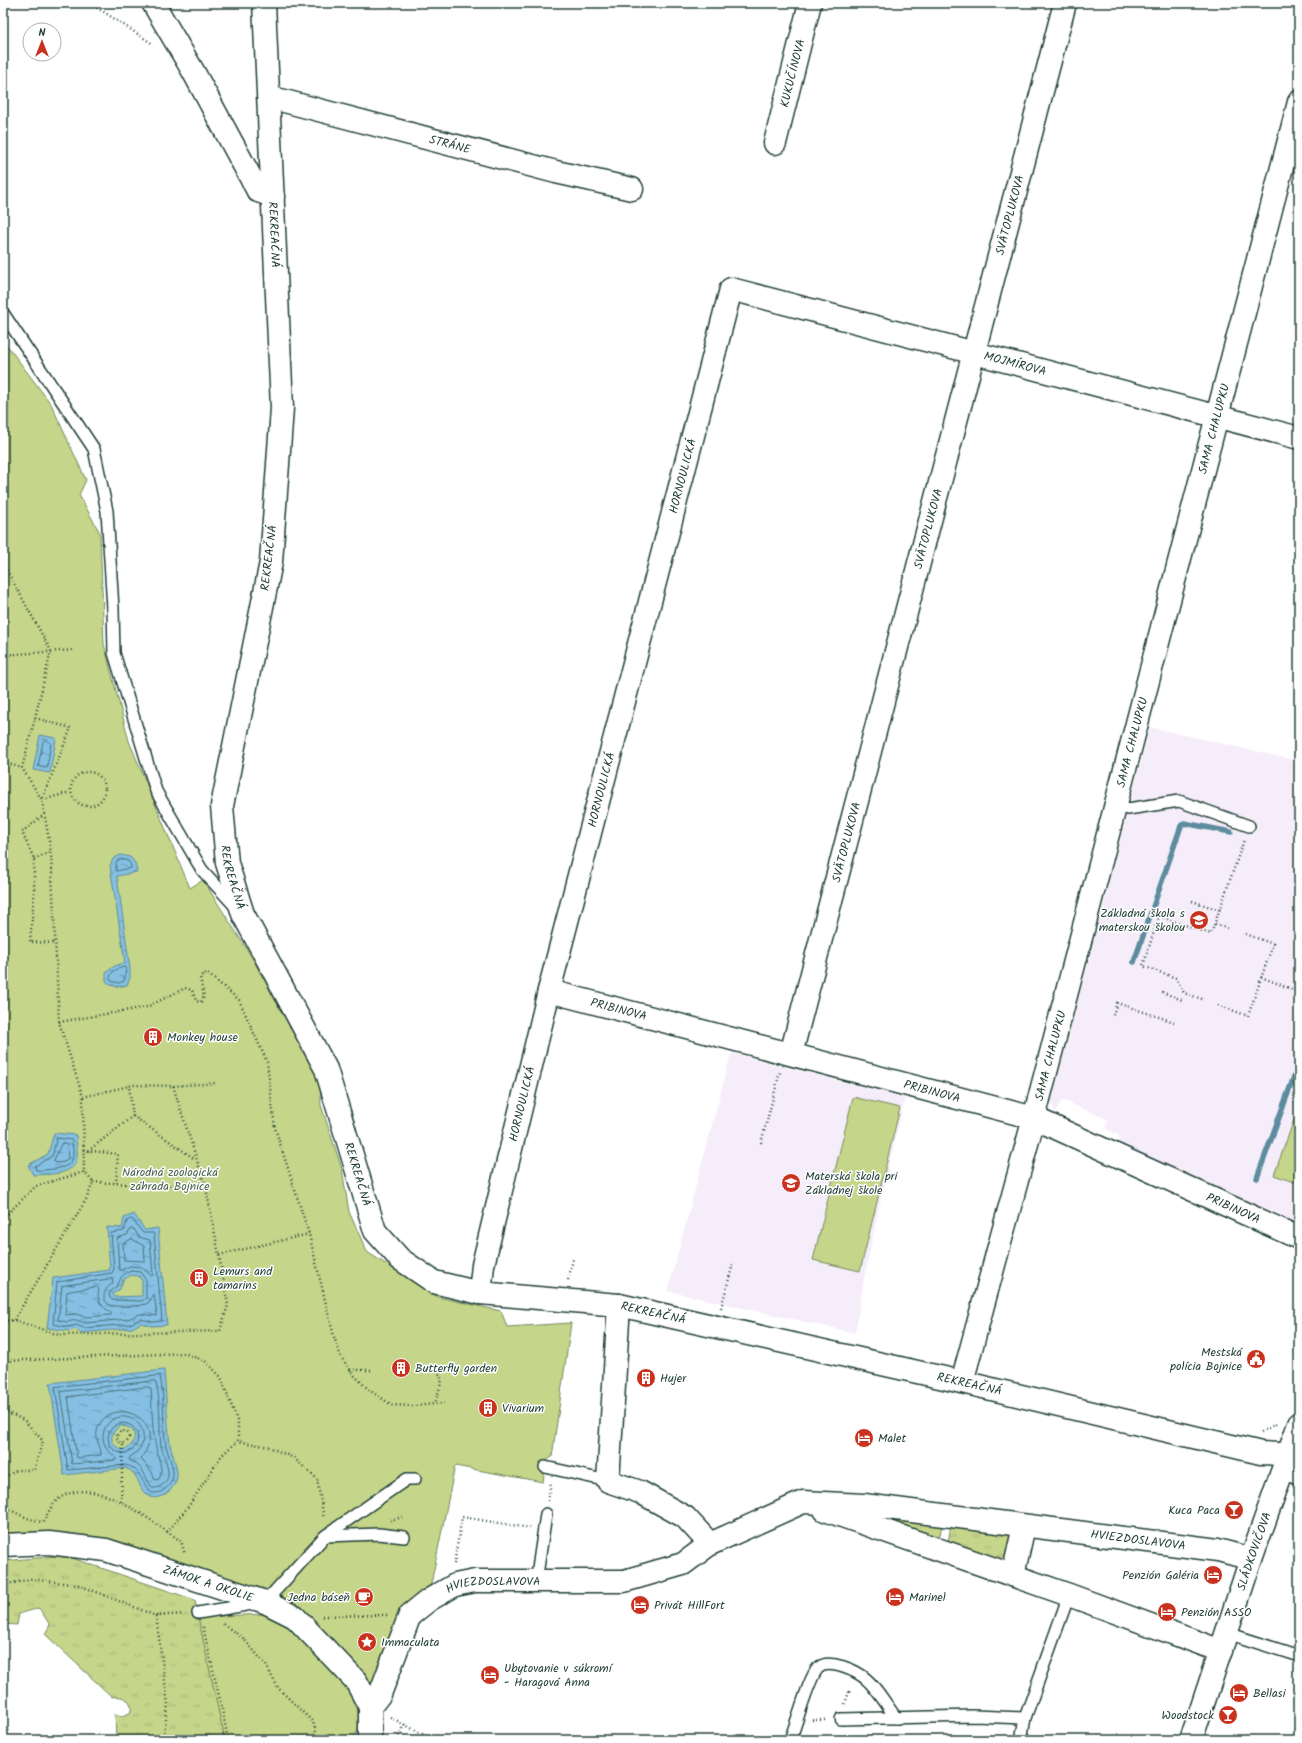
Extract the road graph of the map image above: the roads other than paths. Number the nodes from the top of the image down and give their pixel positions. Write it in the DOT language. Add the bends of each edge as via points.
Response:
graph roads {
  1 [pos="153,3"];
  2 [pos="264,3"];
  3 [pos="810,3"];
  4 [pos="1065,3"];
  5 [pos="269,97"];
  6 [pos="1299,102"];
  7 [pos="775,143"];
  8 [pos="632,189"];
  9 [pos="273,196"];
  10 [pos="731,289"];
  11 [pos="3,313"];
  12 [pos="975,352"];
  13 [pos="1217,417"];
  14 [pos="1299,438"];
  15 [pos="1116,806"];
  16 [pos="1249,826"];
  17 [pos="243,914"];
  18 [pos="549,991"];
  19 [pos="788,1053"];
  20 [pos="1034,1118"];
  21 [pos="1299,1238"];
  22 [pos="480,1293"];
  23 [pos="619,1305"];
  24 [pos="962,1382"];
  25 [pos="1289,1423"];
  26 [pos="1292,1465"];
  27 [pos="549,1468"];
  28 [pos="415,1479"];
  29 [pos="608,1482"];
  30 [pos="803,1502"];
  31 [pos="546,1514"];
  32 [pos="947,1516"];
  33 [pos="1024,1526"];
  34 [pos="325,1536"];
  35 [pos="404,1537"];
  36 [pos="710,1544"];
  37 [pos="3,1545"];
  38 [pos="940,1550"];
  39 [pos="1251,1559"];
  40 [pos="1013,1575"];
  41 [pos="536,1582"];
  42 [pos="1069,1595"];
  43 [pos="265,1602"];
  44 [pos="202,1612"];
  45 [pos="1224,1642"];
  46 [pos="1299,1656"];
  47 [pos="370,1707"];
  48 [pos="896,1718"];
  49 [pos="1025,1718"];
  50 [pos="841,1719"];
  51 [pos="370,1740"];
  52 [pos="790,1740"];
  53 [pos="1021,1740"];
  54 [pos="1191,1740"];
  1 -- 9 [label="street, REKREAČNÁ" via="258,191"];
  2 -- 5 [label="street, REKREAČNÁ"];
  3 -- 7 [label="street, KUKUČÍNOVA"];
  4 -- 12 [label="street, SVÄTOPLUKOVA"];
  5 -- 8 [label="street, STRÁNE" via="556,172"];
  5 -- 9 [label="street, REKREAČNÁ"];
  6 -- 13 [label="street, SAMA CHALUPKU"];
  9 -- 17 [label="street, REKREAČNÁ" via="282,408 271,562 222,806 227,863"];
  10 -- 12 [label="street, MOJMÍROVA"];
  10 -- 18 [label="street, HORNOULICKÁ"];
  11 -- 17 [label="lane" via="94,449 107,511 114,653 156,791 202,870"];
  12 -- 13 [label="street, MOJMÍROVA"];
  12 -- 19 [label="street, SVÄTOPLUKOVA"];
  13 -- 14 [label="street, MOJMÍROVA"];
  13 -- 15 [label="street, SAMA CHALUPKU"];
  15 -- 16 [label="lane" via="1128,809 1180,801"];
  15 -- 20 [label="street, SAMA CHALUPKU"];
  17 -- 22 [label="street, REKREAČNÁ" via="326,1069 375,1231 400,1259 434,1282"];
  18 -- 19 [label="street, PRIBINOVA"];
  18 -- 22 [label="street, HORNOULICKÁ" via="483,1265"];
  19 -- 20 [label="street, PRIBINOVA"];
  20 -- 21 [label="street, PRIBINOVA"];
  20 -- 24 [label="street, SAMA CHALUPKU"];
  22 -- 23 [label="street, REKREAČNÁ"];
  23 -- 24 [label="street, REKREAČNÁ"];
  23 -- 29 [label="street"];
  24 -- 26 [label="street, REKREAČNÁ" via="1261,1453"];
  25 -- 26 [label="street, SLÁDKOVIČOVA"];
  26 -- 39 [label="street, SLÁDKOVIČOVA"];
  27 -- 29 [label="lane"];
  28 -- 34 [label="lane" via="407,1479"];
  29 -- 36 [label="street" via="640,1492 685,1517"];
  30 -- 32 [label="street, HVIEZDOSLAVOVA" via="864,1505"];
  30 -- 36 [label="street, HVIEZDOSLAVOVA"];
  30 -- 38 [label="street"];
  31 -- 41 [label="lane"];
  32 -- 33 [label="street, HVIEZDOSLAVOVA"];
  32 -- 38 [label="street"];
  33 -- 39 [label="street, HVIEZDOSLAVOVA" via="1218,1550"];
  33 -- 40 [label="street"];
  34 -- 35 [label="lane" via="379,1534"];
  34 -- 43 [label="lane"];
  36 -- 41 [label="street, HVIEZDOSLAVOVA" via="683,1564 624,1581"];
  37 -- 43 [label="street, ZÁMOK A OKOLIE" via="49,1543 106,1550"];
  38 -- 40 [label="street"];
  39 -- 45 [label="street, SLÁDKOVIČOVA"];
  40 -- 42 [label="street"];
  41 -- 47 [label="street, HVIEZDOSLAVOVA" via="475,1581 455,1585 429,1600 409,1618 380,1694"];
  42 -- 45 [label="street"];
  42 -- 49 [label="lane"];
  43 -- 44 [label="lane"];
  43 -- 47 [label="street, ZÁMOK A OKOLIE" via="295,1617 356,1681"];
  45 -- 46 [label="lane"];
  45 -- 54 [label="street, SLÁDKOVIČOVA"];
  47 -- 51 [label="street"];
  48 -- 49 [label="lane"];
  48 -- 50 [label="lane"];
  48 -- 52 [label="lane" via="866,1679 846,1668 830,1664 819,1668 812,1678"];
  49 -- 53 [label="lane"];
}
